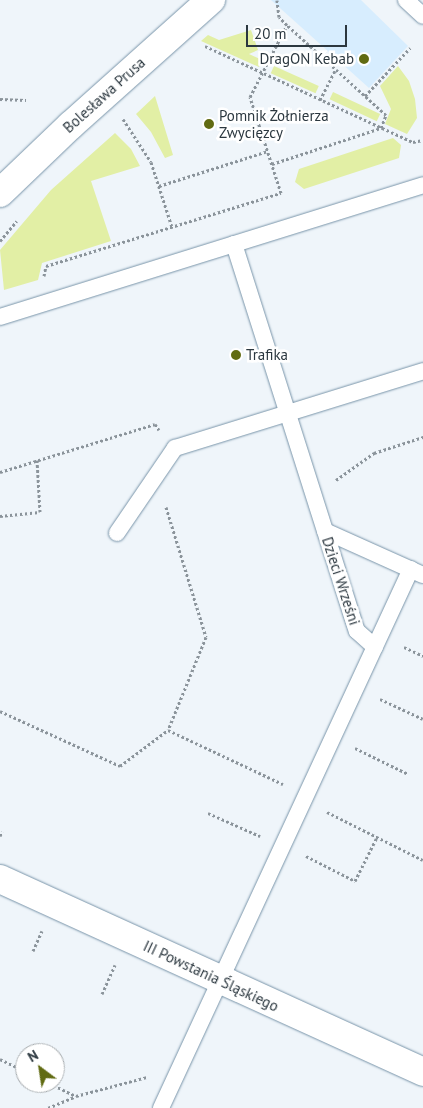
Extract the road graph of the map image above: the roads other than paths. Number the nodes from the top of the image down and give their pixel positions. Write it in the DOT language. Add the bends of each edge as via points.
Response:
graph roads {
  1 [pos="211,0"];
  2 [pos="406,0"];
  3 [pos="423,16"];
  4 [pos="423,185"];
  5 [pos="0,193"];
  6 [pos="234,244"];
  7 [pos="0,318"];
  8 [pos="423,371"];
  9 [pos="288,412"];
  10 [pos="325,530"];
  11 [pos="117,533"];
  12 [pos="417,572"];
  13 [pos="375,647"];
  14 [pos="0,879"];
  15 [pos="220,980"];
  16 [pos="423,1072"];
  17 [pos="161,1108"];
  1 -- 5 [label="street, Bolesława Prusa"];
  2 -- 3 [label="lane"];
  4 -- 6 [label="lane"];
  6 -- 7 [label="lane"];
  6 -- 9 [label="lane, Dzieci Wrześni"];
  8 -- 9 [label="lane"];
  9 -- 10 [label="lane, Dzieci Wrześni"];
  9 -- 11 [label="lane" via="175,448"];
  10 -- 12 [label="lane"];
  10 -- 13 [label="lane, Dzieci Wrześni" via="357,631"];
  12 -- 13 [label="lane"];
  13 -- 15 [label="lane"];
  14 -- 15 [label="street, III Powstania Śląskiego"];
  15 -- 16 [label="street, III Powstania Śląskiego"];
  15 -- 17 [label="lane"];
}
